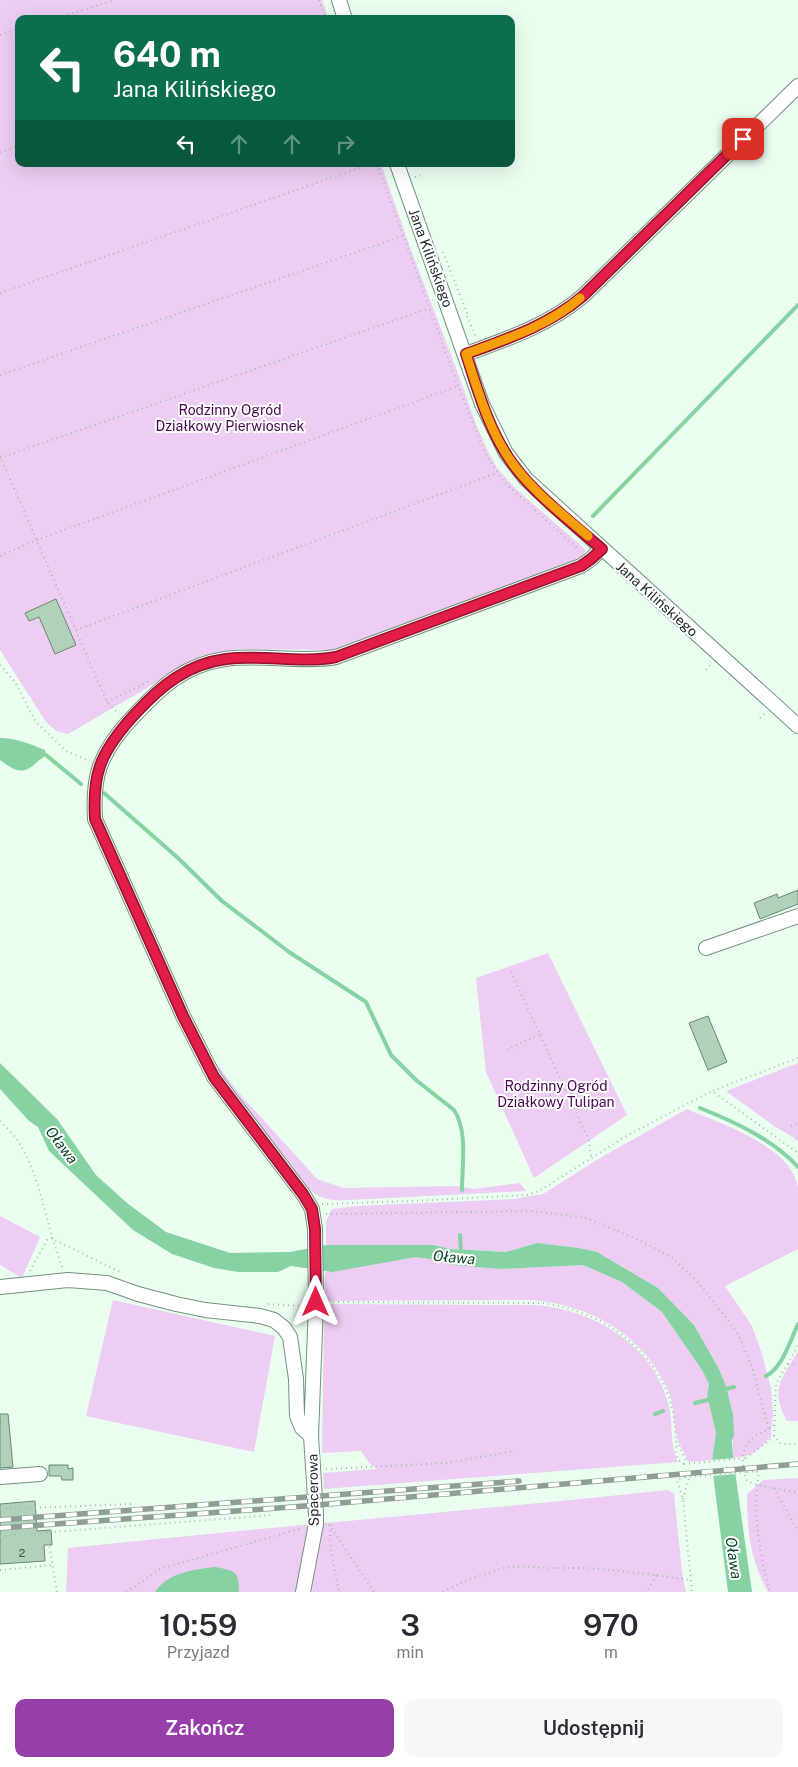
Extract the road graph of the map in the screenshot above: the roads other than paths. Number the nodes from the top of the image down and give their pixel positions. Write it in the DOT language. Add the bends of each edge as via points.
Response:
graph roads {
  1 [pos="339,0"];
  2 [pos="344,15"];
  3 [pos="798,86"];
  4 [pos="398,167"];
  5 [pos="466,354"];
  6 [pos="602,549"];
  7 [pos="798,726"];
  8 [pos="798,916"];
  9 [pos="706,948"];
  10 [pos="0,1287"];
  11 [pos="312,1442"];
  12 [pos="40,1474"];
  13 [pos="0,1477"];
  14 [pos="303,1592"];
  1 -- 2 [label="street"];
  3 -- 5 [label="street" via="564,312 544,324"];
  4 -- 5 [label="street, Jana Kilińskiego"];
  5 -- 6 [label="street, Jana Kilińskiego" via="487,416 512,463"];
  6 -- 7 [label="street, Jana Kilińskiego"];
  6 -- 11 [label="street, Spacerowa" via="581,566 336,657 244,657 192,668 157,691 128,722 100,766 95,790 95,819 183,1016 214,1077 318,1212 315,1229"];
  8 -- 9 [label="street"];
  10 -- 11 [label="street" via="68,1280 107,1283 176,1304 260,1316 280,1323 293,1345 298,1422"];
  11 -- 14 [label="street, Spacerowa" via="316,1524"];
  12 -- 13 [label="street"];
}
